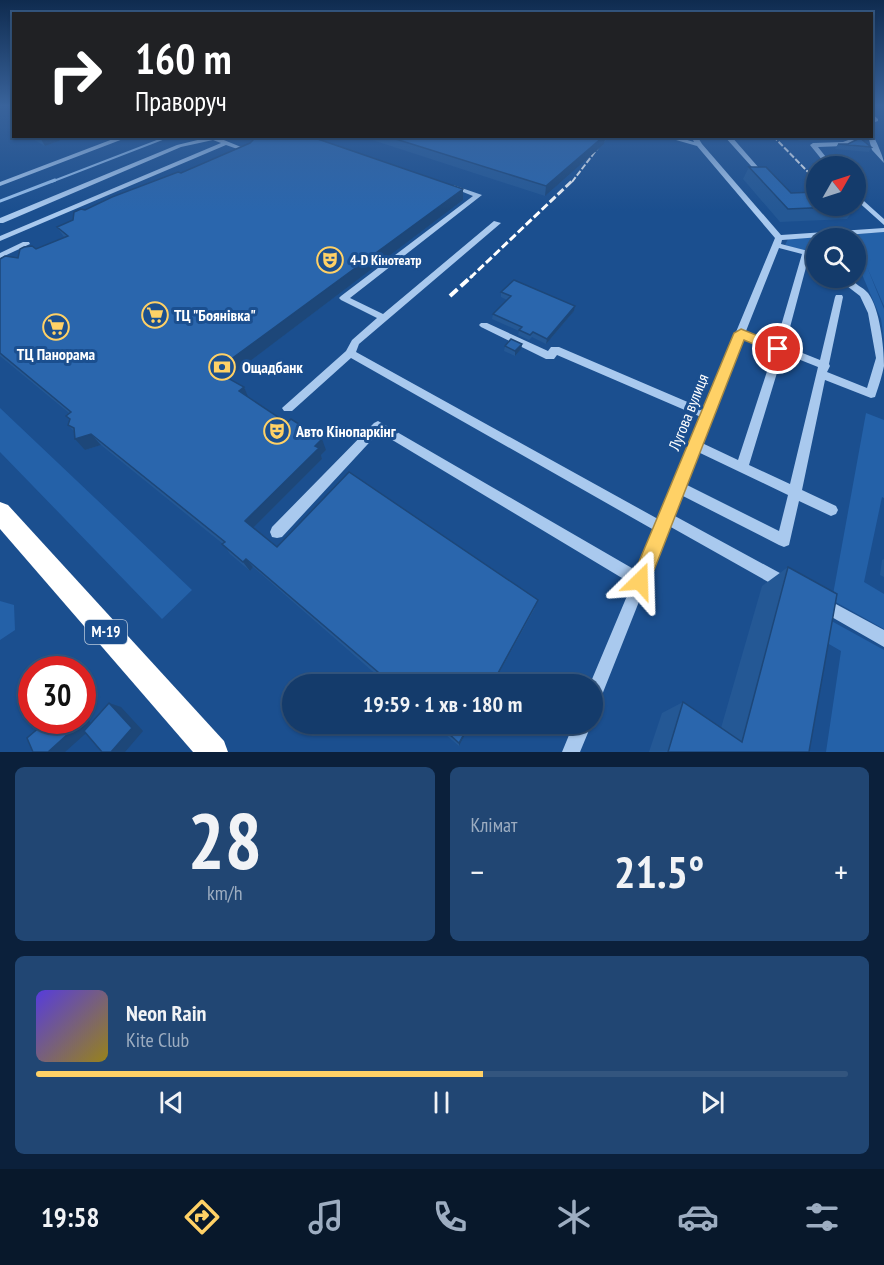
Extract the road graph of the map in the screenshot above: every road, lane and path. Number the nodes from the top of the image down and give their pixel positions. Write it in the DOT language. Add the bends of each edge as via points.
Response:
graph roads {
  1 [pos="117,140"];
  2 [pos="204,140"];
  3 [pos="218,140"];
  4 [pos="680,140"];
  5 [pos="696,140"];
  6 [pos="731,140"];
  7 [pos="851,140"];
  8 [pos="872,140"];
  9 [pos="226,143"];
  10 [pos="252,145"];
  11 [pos="699,145"];
  12 [pos="243,149"];
  13 [pos="232,154"];
  14 [pos="822,156"];
  15 [pos="884,161"];
  16 [pos="0,184"];
  17 [pos="445,184"];
  18 [pos="771,185"];
  19 [pos="866,206"];
  20 [pos="3,220"];
  21 [pos="497,223"];
  22 [pos="884,223"];
  23 [pos="884,230"];
  24 [pos="0,239"];
  25 [pos="778,241"];
  26 [pos="26,244"];
  27 [pos="806,252"];
  28 [pos="0,256"];
  29 [pos="806,268"];
  30 [pos="856,288"];
  31 [pos="838,297"];
  32 [pos="384,318"];
  33 [pos="484,325"];
  34 [pos="741,333"];
  35 [pos="778,349"];
  36 [pos="350,353"];
  37 [pos="824,371"];
  38 [pos="288,408"];
  39 [pos="707,415"];
  40 [pos="695,445"];
  41 [pos="742,468"];
  42 [pos="678,487"];
  43 [pos="795,493"];
  44 [pos="831,510"];
  45 [pos="0,512"];
  46 [pos="664,523"];
  47 [pos="277,532"];
  48 [pos="640,581"];
  49 [pos="884,639"];
  50 [pos="602,674"];
  51 [pos="578,734"];
  52 [pos="213,752"];
  53 [pos="571,752"];
  1 -- 16 [label="street"];
  2 -- 20 [label="street" via="178,146"];
  3 -- 9 [label="street"];
  4 -- 11 [label="street"];
  5 -- 11 [label="street"];
  6 -- 18 [label="street"];
  7 -- 14 [label="street" via="813,146"];
  8 -- 15 [label="street"];
  9 -- 12 [label="street"];
  9 -- 24 [label="street"];
  10 -- 12 [label="street"];
  11 -- 25 [label="street"];
  12 -- 13 [label="street"];
  17 -- 32 [label="street" via="478,195 344,298"];
  19 -- 22 [label="street"];
  21 -- 32 [label="street"];
  23 -- 25 [label="street"];
  25 -- 27 [label="street"];
  25 -- 34 [label="street, Лугова вулиця"];
  26 -- 28 [label="street"];
  29 -- 35 [label="street"];
  30 -- 37 [label="street" via="864,294 873,313 881,358 871,394"];
  31 -- 37 [label="street"];
  32 -- 36 [label="street" via="355,342"];
  33 -- 39 [label="street" via="550,356 555,350"];
  34 -- 35 [label="street"];
  34 -- 39 [label="street, Лугова вулиця"];
  35 -- 37 [label="street"];
  35 -- 41 [label="street"];
  36 -- 38 [label="street"];
  36 -- 46 [label="street"];
  37 -- 43 [label="street"];
  39 -- 40 [label="street, Лугова вулиця"];
  40 -- 41 [label="street"];
  40 -- 42 [label="street, Лугова вулиця"];
  41 -- 43 [label="street"];
  42 -- 43 [label="street" via="784,540"];
  42 -- 46 [label="street, Лугова вулиця"];
  43 -- 44 [label="street"];
  45 -- 52 [label="highway, М-19"];
  46 -- 48 [label="street, Лугова вулиця"];
  46 -- 49 [label="street"];
  47 -- 48 [label="street" via="378,426"];
  48 -- 50 [label="street, Лугова вулиця"];
  51 -- 53 [label="street"];
}
